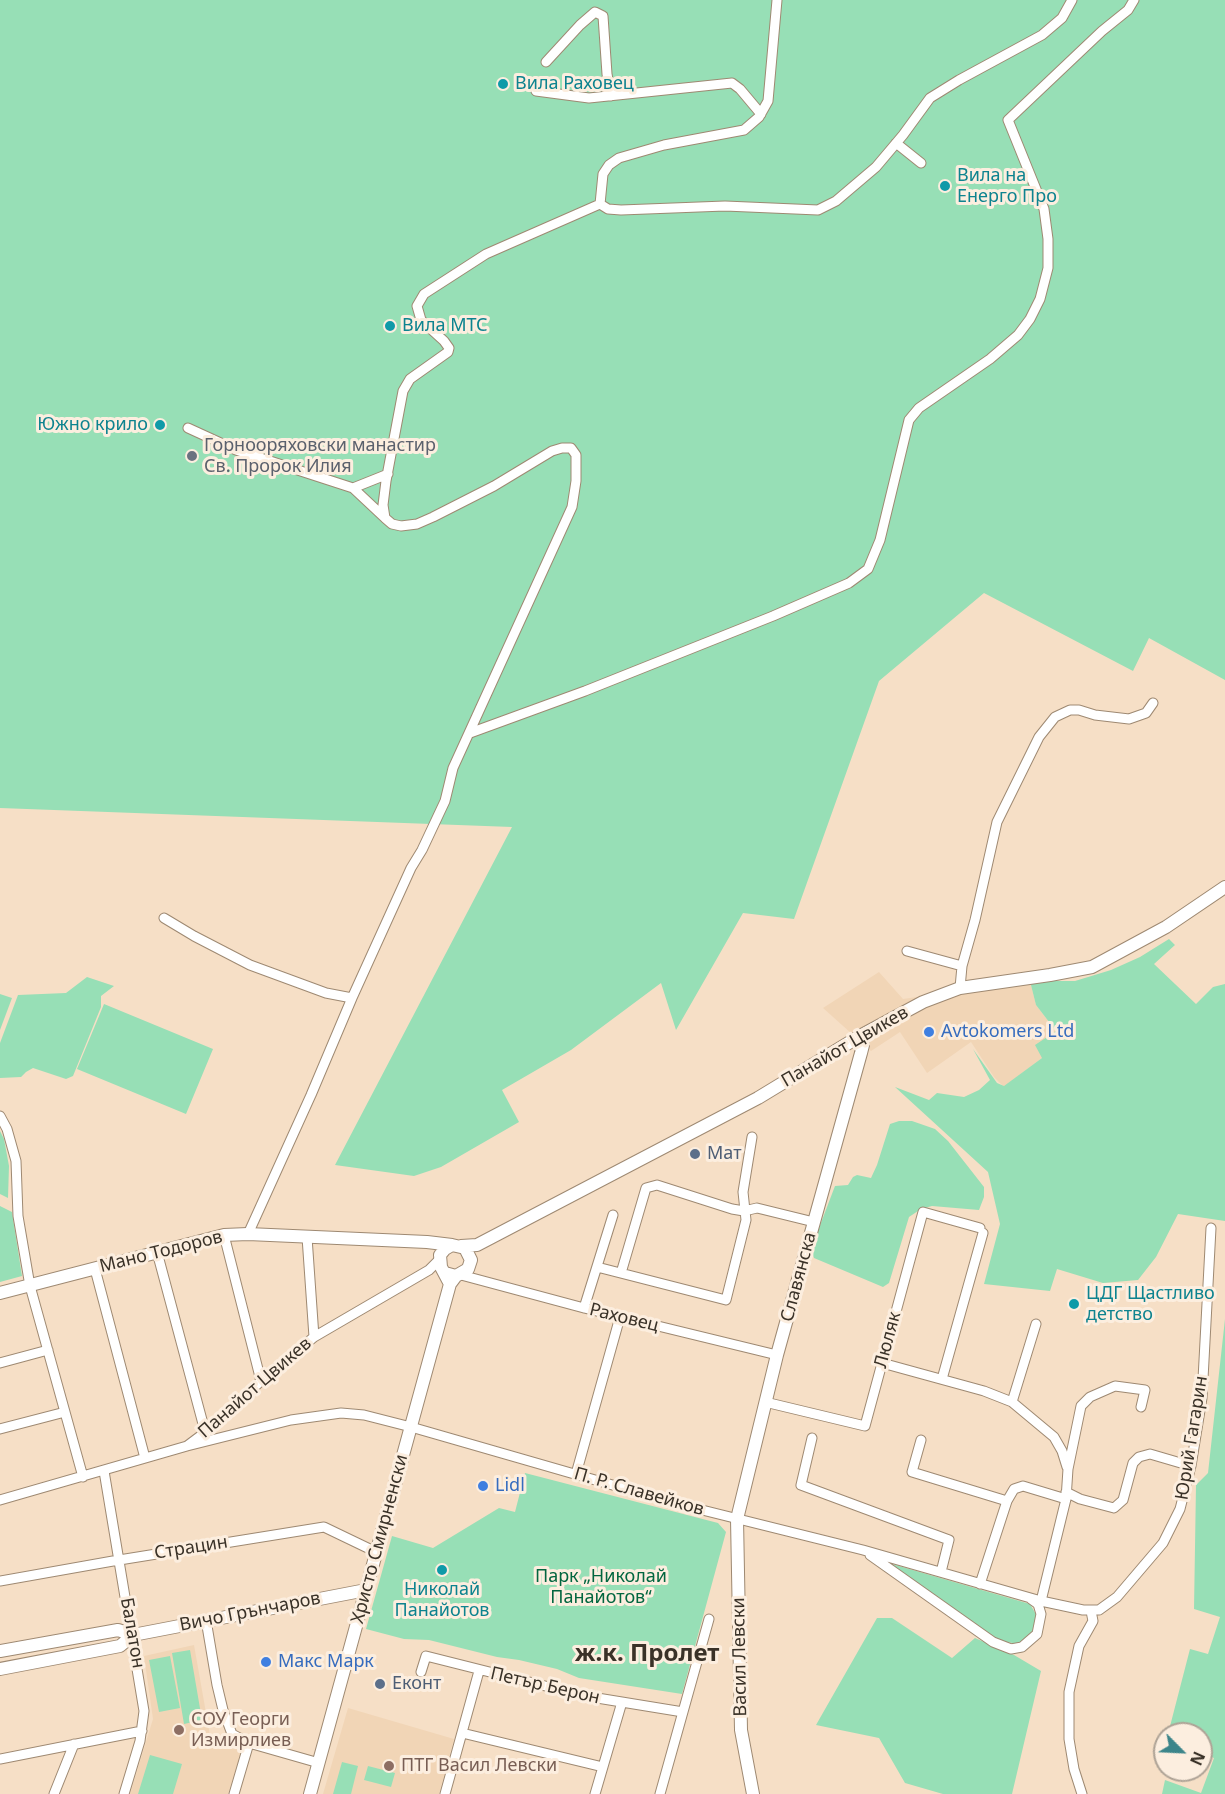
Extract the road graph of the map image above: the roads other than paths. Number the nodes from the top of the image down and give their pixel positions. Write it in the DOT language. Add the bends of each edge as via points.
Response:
graph roads {
  1 [pos="777,0"];
  2 [pos="1072,0"];
  3 [pos="1134,0"];
  4 [pos="546,62"];
  5 [pos="536,91"];
  6 [pos="611,96"];
  7 [pos="761,114"];
  8 [pos="896,143"];
  9 [pos="921,163"];
  10 [pos="600,204"];
  11 [pos="188,428"];
  12 [pos="388,474"];
  13 [pos="353,488"];
  14 [pos="385,518"];
  15 [pos="1153,703"];
  16 [pos="470,733"];
  17 [pos="1225,887"];
  18 [pos="164,918"];
  19 [pos="907,951"];
  20 [pos="962,966"];
  21 [pos="960,988"];
  22 [pos="352,998"];
  23 [pos="860,1036"];
  24 [pos="0,1116"];
  25 [pos="752,1137"];
  26 [pos="744,1211"];
  27 [pos="613,1215"];
  28 [pos="814,1222"];
  29 [pos="1211,1228"];
  30 [pos="248,1234"];
  31 [pos="224,1235"];
  32 [pos="307,1237"];
  33 [pos="157,1252"];
  34 [pos="455,1266"];
  35 [pos="597,1267"];
  36 [pos="95,1269"];
  37 [pos="621,1273"];
  38 [pos="30,1286"];
  39 [pos="0,1293"];
  40 [pos="584,1308"];
  41 [pos="620,1317"];
  42 [pos="1036,1324"];
  43 [pos="314,1337"];
  44 [pos="48,1350"];
  45 [pos="777,1355"];
  46 [pos="0,1363"];
  47 [pos="882,1363"];
  48 [pos="942,1379"];
  49 [pos="261,1381"];
  50 [pos="765,1402"];
  51 [pos="1012,1402"];
  52 [pos="1141,1407"];
  53 [pos="65,1412"];
  54 [pos="411,1427"];
  55 [pos="0,1429"];
  56 [pos="206,1436"];
  57 [pos="813,1438"];
  58 [pos="921,1440"];
  59 [pos="145,1458"];
  60 [pos="1191,1466"];
  61 [pos="1068,1469"];
  62 [pos="104,1471"];
  63 [pos="576,1474"];
  64 [pos="83,1477"];
  65 [pos="1066,1496"];
  66 [pos="0,1500"];
  67 [pos="1007,1501"];
  68 [pos="737,1519"];
  69 [pos="863,1550"];
  70 [pos="376,1552"];
  71 [pos="119,1560"];
  72 [pos="942,1572"];
  73 [pos="0,1581"];
  74 [pos="980,1584"];
  75 [pos="366,1590"];
  76 [pos="1029,1598"];
  77 [pos="1041,1601"];
  78 [pos="1091,1611"];
  79 [pos="709,1619"];
  80 [pos="206,1620"];
  81 [pos="133,1635"];
  82 [pos="0,1651"];
  83 [pos="0,1669"];
  84 [pos="479,1671"];
  85 [pos="421,1672"];
  86 [pos="622,1702"];
  87 [pos="683,1712"];
  88 [pos="142,1731"];
  89 [pos="462,1733"];
  90 [pos="249,1743"];
  91 [pos="74,1744"];
  92 [pos="0,1759"];
  93 [pos="319,1763"];
  94 [pos="603,1767"];
  95 [pos="54,1794"];
  96 [pos="124,1794"];
  97 [pos="234,1794"];
  98 [pos="310,1794"];
  99 [pos="446,1794"];
  100 [pos="595,1794"];
  101 [pos="660,1794"];
  102 [pos="753,1794"];
  103 [pos="1082,1794"];
  1 -- 7 [label="street" via="768,101"];
  2 -- 8 [label="street" via="1062,18 1042,36 930,98"];
  3 -- 16 [label="street" via="1128,10 1008,120 1044,209 1048,268 1040,299 1018,335 919,408 909,420 880,540 868,569 849,584 773,616"];
  4 -- 6 [label="street" via="595,12 603,16"];
  5 -- 6 [label="street" via="589,98"];
  6 -- 7 [label="street" via="732,83"];
  7 -- 10 [label="street" via="744,130 619,158 603,174"];
  8 -- 9 [label="street"];
  8 -- 10 [label="street" via="876,167 836,201 818,210 725,206 621,210"];
  10 -- 12 [label="street" via="486,254 424,294 417,314 449,348 406,385 399,403"];
  11 -- 13 [label="street" via="236,450"];
  12 -- 13 [label="street"];
  12 -- 14 [label="street"];
  13 -- 14 [label="street"];
  14 -- 16 [label="street" via="401,526 417,524 552,451 571,448 576,455 572,507"];
  15 -- 20 [label="street" via="1146,713 1129,719 1070,710 1055,717 1039,737 997,822"];
  16 -- 22 [label="street" via="453,768 445,801"];
  17 -- 21 [label="street, Панайот Цвикев" via="1166,927 1092,967"];
  18 -- 22 [label="street" via="250,965 326,993"];
  19 -- 20 [label="street"];
  20 -- 21 [label="street"];
  21 -- 23 [label="street, Панайот Цвикев" via="923,1002"];
  22 -- 30 [label="street"];
  23 -- 28 [label="street, Славянска" via="863,1045"];
  23 -- 34 [label="street, Панайот Цвикев" via="758,1098 477,1245"];
  24 -- 38 [label="street" via="16,1161 18,1216"];
  25 -- 26 [label="street" via="743,1192"];
  26 -- 28 [label="street" via="757,1208"];
  26 -- 37 [label="street" via="657,1185 646,1188"];
  26 -- 37 [label="street" via="746,1220 726,1300"];
  27 -- 35 [label="street"];
  28 -- 45 [label="street, Славянска"];
  29 -- 60 [label="street, Юрий Гагарин" via="1202,1398"];
  30 -- 31 [label="street, Мано Тодоров"];
  30 -- 32 [label="street, Мано Тодоров"];
  31 -- 33 [label="street, Мано Тодоров"];
  31 -- 49 [label="street"];
  32 -- 34 [label="street, Мано Тодоров" via="432,1242"];
  32 -- 43 [label="street"];
  33 -- 36 [label="street, Мано Тодоров"];
  33 -- 56 [label="street"];
  34 -- 40 [label="street, Раховец"];
  34 -- 43 [label="street, Панайот Цвикев" via="429,1270"];
  34 -- 54 [label="street, Христо Смирненски"];
  35 -- 37 [label="street"];
  35 -- 40 [label="street"];
  36 -- 38 [label="street, Мано Тодоров"];
  36 -- 59 [label="street"];
  38 -- 39 [label="street, Мано Тодоров"];
  38 -- 44 [label="street"];
  40 -- 41 [label="street, Раховец"];
  41 -- 45 [label="street, Раховец"];
  41 -- 63 [label="street"];
  42 -- 51 [label="street"];
  43 -- 49 [label="street, Панайот Цвикев"];
  44 -- 46 [label="street"];
  44 -- 53 [label="street"];
  45 -- 50 [label="street, Славянска"];
  47 -- 48 [label="street"];
  47 -- 48 [label="street, Люляк" via="923,1212 981,1231"];
  47 -- 50 [label="street, Люляк" via="865,1426"];
  48 -- 51 [label="street"];
  49 -- 56 [label="street, Панайот Цвикев"];
  50 -- 68 [label="street, Славянска"];
  51 -- 61 [label="street" via="1054,1437"];
  52 -- 61 [label="street" via="1145,1390 1131,1387 1115,1386 1090,1397 1081,1406"];
  53 -- 55 [label="street"];
  53 -- 64 [label="street"];
  54 -- 56 [label="street, П. Р. Славейков" via="341,1413"];
  54 -- 63 [label="street, П. Р. Славейков"];
  54 -- 70 [label="street, Христо Смирненски"];
  56 -- 59 [label="street, Панайот Цвикев"];
  57 -- 72 [label="street" via="801,1485 949,1540"];
  58 -- 67 [label="street" via="912,1472"];
  59 -- 62 [label="street, Панайот Цвикев"];
  60 -- 65 [label="street" via="1150,1454 1139,1457 1133,1463 1123,1500 1114,1508"];
  60 -- 78 [label="street, Юрий Гагарин" via="1180,1509 1163,1544 1117,1597 1106,1607"];
  61 -- 65 [label="street"];
  62 -- 64 [label="street, Панайот Цвикев"];
  62 -- 71 [label="street, Балатон"];
  63 -- 68 [label="street, П. Р. Славейков"];
  64 -- 66 [label="street, Панайот Цвикев"];
  65 -- 67 [label="street" via="1023,1486 1014,1489"];
  65 -- 77 [label="street"];
  67 -- 74 [label="street"];
  68 -- 69 [label="street, П. Р. Славейков"];
  68 -- 102 [label="street, Васил Левски" via="741,1730"];
  69 -- 72 [label="street, П. Р. Славейков"];
  69 -- 76 [label="street" via="993,1642 1011,1649 1022,1647 1037,1634 1041,1614 1038,1604"];
  70 -- 71 [label="street, Страцин" via="324,1527"];
  70 -- 75 [label="street, Христо Смирненски"];
  71 -- 73 [label="street, Страцин"];
  71 -- 81 [label="street, Балатон"];
  72 -- 74 [label="street, П. Р. Славейков"];
  74 -- 76 [label="street, П. Р. Славейков"];
  75 -- 80 [label="street, Вичо Грънчаров"];
  75 -- 93 [label="street, Христо Смирненски"];
  76 -- 77 [label="street, П. Р. Славейков"];
  77 -- 78 [label="street, П. Р. Славейков"];
  78 -- 103 [label="street" via="1093,1621 1077,1653 1068,1692 1069,1739"];
  79 -- 87 [label="street"];
  80 -- 81 [label="street, Вичо Грънчаров"];
  80 -- 90 [label="street" via="223,1710 232,1734"];
  81 -- 82 [label="street, Вичо Грънчаров" via="118,1630"];
  81 -- 83 [label="street, Вичо Грънчаров" via="120,1646"];
  81 -- 88 [label="street, Балатон" via="144,1711"];
  84 -- 85 [label="street, Петър Берон" via="426,1656"];
  84 -- 86 [label="street, Петър Берон"];
  84 -- 89 [label="street"];
  86 -- 87 [label="street, Петър Берон"];
  86 -- 94 [label="street"];
  87 -- 101 [label="street"];
  88 -- 91 [label="street"];
  88 -- 96 [label="street, Балатон"];
  89 -- 94 [label="street"];
  89 -- 99 [label="street"];
  90 -- 93 [label="street"];
  90 -- 97 [label="street"];
  91 -- 92 [label="street"];
  91 -- 95 [label="street"];
  93 -- 98 [label="street, Христо Смирненски"];
  94 -- 100 [label="street"];
}
